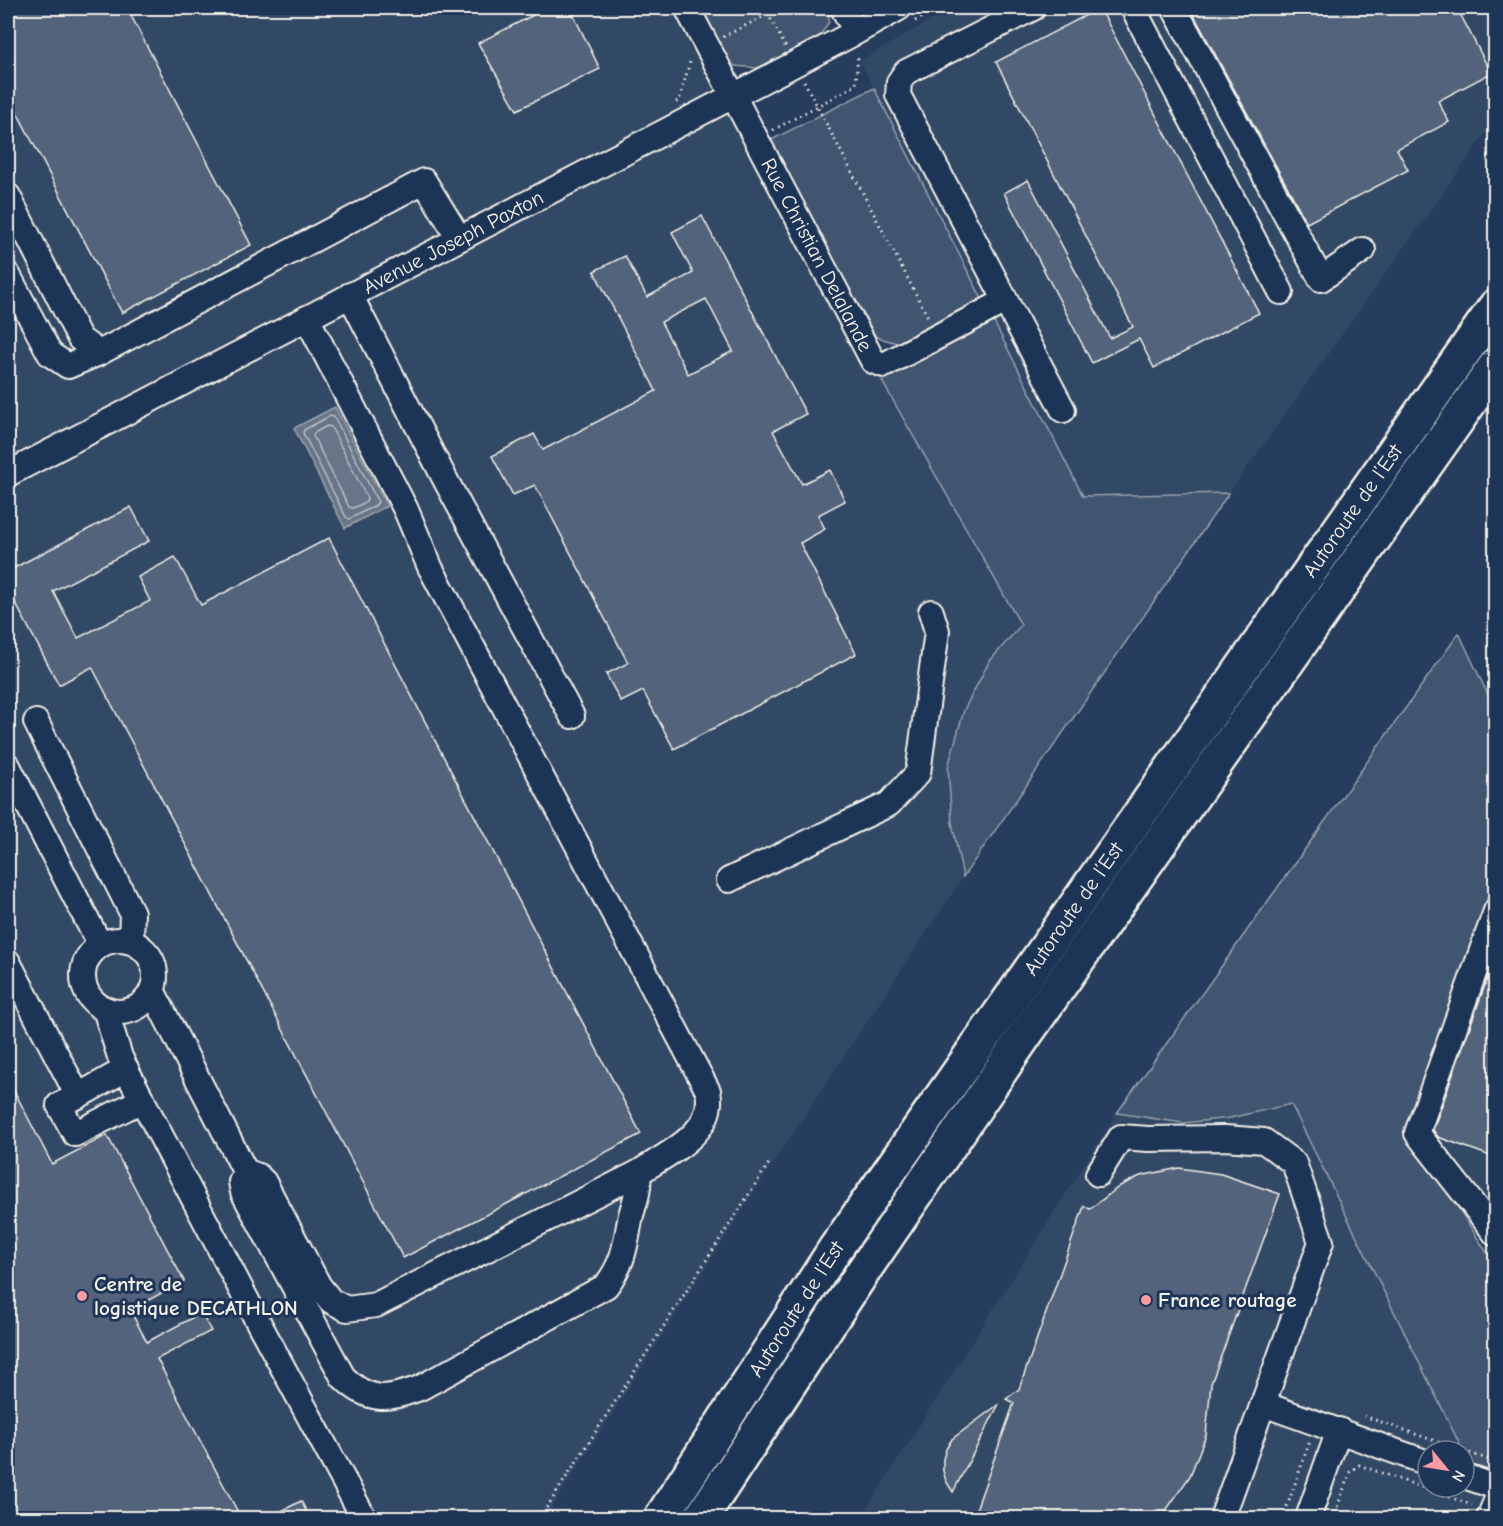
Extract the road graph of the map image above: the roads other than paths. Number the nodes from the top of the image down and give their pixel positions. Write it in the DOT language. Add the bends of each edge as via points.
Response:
graph roads {
  1 [pos="687,8"];
  2 [pos="843,8"];
  3 [pos="1033,8"];
  4 [pos="1134,8"];
  5 [pos="1174,8"];
  6 [pos="905,16"];
  7 [pos="857,42"];
  8 [pos="734,95"];
  9 [pos="8,196"];
  10 [pos="459,238"];
  11 [pos="1363,250"];
  12 [pos="8,275"];
  13 [pos="1281,292"];
  14 [pos="350,296"];
  15 [pos="998,305"];
  16 [pos="1496,306"];
  17 [pos="307,318"];
  18 [pos="99,353"];
  19 [pos="1496,365"];
  20 [pos="1063,410"];
  21 [pos="8,474"];
  22 [pos="930,612"];
  23 [pos="572,716"];
  24 [pos="36,722"];
  25 [pos="8,766"];
  26 [pos="729,880"];
  27 [pos="1496,911"];
  28 [pos="131,941"];
  29 [pos="100,945"];
  30 [pos="8,962"];
  31 [pos="152,990"];
  32 [pos="105,1009"];
  33 [pos="126,1070"];
  34 [pos="78,1096"];
  35 [pos="142,1100"];
  36 [pos="244,1172"];
  37 [pos="638,1173"];
  38 [pos="1098,1174"];
  39 [pos="1496,1234"];
  40 [pos="1263,1404"];
  41 [pos="1328,1426"];
  42 [pos="1416,1459"];
  43 [pos="1476,1480"];
  44 [pos="1496,1487"];
  45 [pos="364,1518"];
  46 [pos="661,1518"];
  47 [pos="701,1518"];
  48 [pos="1222,1518"];
  49 [pos="1308,1518"];
  1 -- 8 [label="street, Rue Christian Delalande"];
  2 -- 7 [label="street"];
  3 -- 15 [label="street" via="906,72 899,82 898,96"];
  4 -- 13 [label="street"];
  5 -- 11 [label="street" via="1321,279"];
  6 -- 7 [label="street, Avenue Joseph Paxton"];
  7 -- 8 [label="street, Avenue Joseph Paxton"];
  8 -- 10 [label="street, Avenue Joseph Paxton"];
  8 -- 15 [label="street, Rue Christian Delalande" via="873,361 884,365"];
  9 -- 18 [label="street" via="80,339"];
  10 -- 14 [label="street, Avenue Joseph Paxton"];
  10 -- 18 [label="street" via="424,181"];
  12 -- 18 [label="street" via="50,354 69,366"];
  14 -- 17 [label="street, Avenue Joseph Paxton"];
  14 -- 23 [label="street"];
  15 -- 20 [label="street"];
  16 -- 46 [label="highway, Autoroute de l’Est" via="842,1240"];
  17 -- 21 [label="street, Avenue Joseph Paxton"];
  17 -- 37 [label="street" via="401,500 430,567 708,1091 706,1117 695,1135"];
  19 -- 47 [label="highway, Autoroute de l’Est" via="1025,1035"];
  22 -- 26 [label="street" via="937,631 918,773 889,804"];
  24 -- 28 [label="street" via="132,913"];
  25 -- 29 [label="street"];
  27 -- 39 [label="street" via="1417,1133"];
  28 -- 29 [label="street" via="120,939"];
  28 -- 31 [label="street" via="150,956 155,979"];
  29 -- 32 [label="street" via="86,962 83,973 88,995"];
  30 -- 34 [label="street"];
  31 -- 32 [label="street" via="138,1007 116,1012"];
  31 -- 36 [label="street"];
  32 -- 33 [label="street"];
  33 -- 34 [label="street"];
  33 -- 35 [label="street"];
  34 -- 35 [label="street" via="59,1105 75,1134"];
  35 -- 45 [label="street"];
  36 -- 37 [label="street" via="264,1182 319,1286 331,1301 347,1309 376,1305 395,1297"];
  36 -- 37 [label="street" via="243,1192 343,1377 366,1395 382,1397 420,1388 606,1287 618,1270 626,1246"];
  38 -- 40 [label="street" via="1121,1137 1264,1141 1294,1163 1321,1242"];
  40 -- 41 [label="street"];
  40 -- 48 [label="street"];
  41 -- 42 [label="street"];
  41 -- 49 [label="street"];
  43 -- 44 [label="street"];
}
